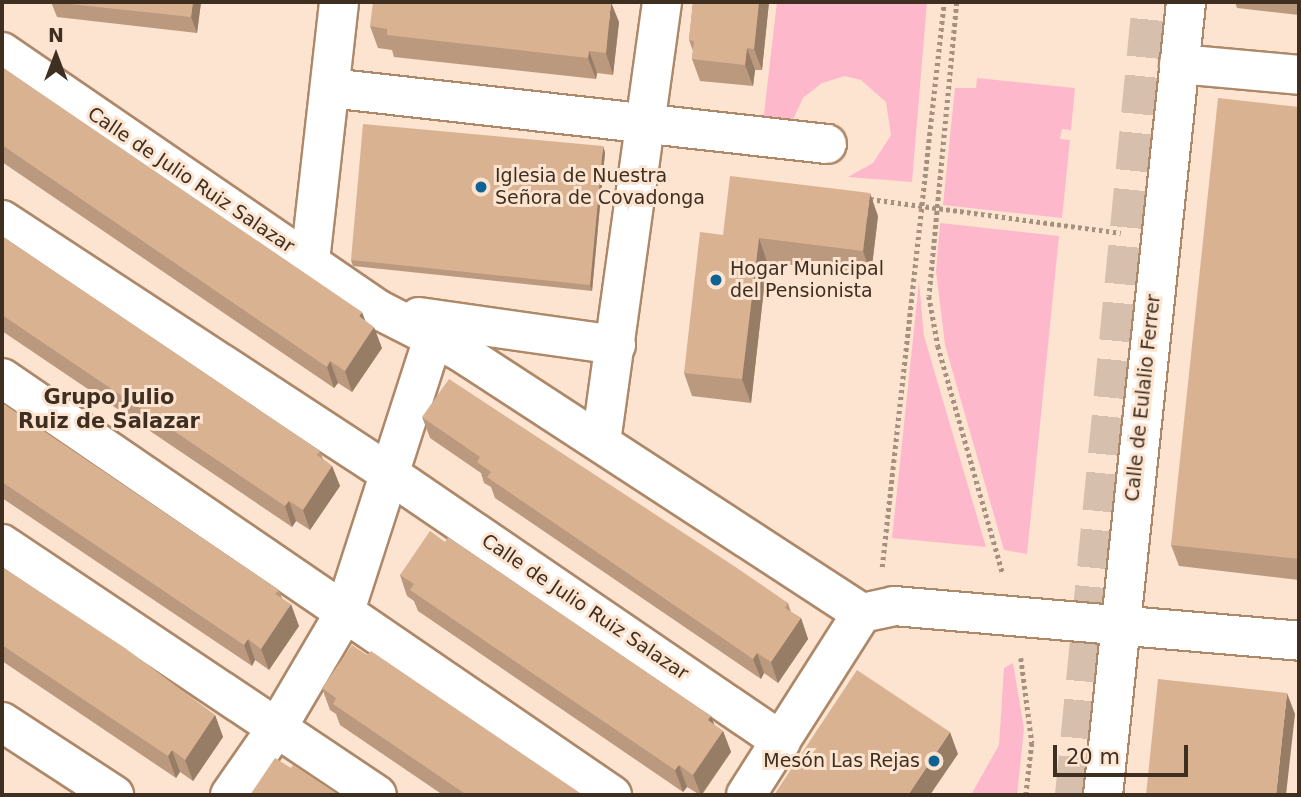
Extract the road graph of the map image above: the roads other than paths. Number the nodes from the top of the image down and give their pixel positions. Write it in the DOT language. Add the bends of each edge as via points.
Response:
graph roads {
  1 [pos="339,2"];
  2 [pos="662,2"];
  3 [pos="1186,2"];
  4 [pos="2,52"];
  5 [pos="1179,64"];
  6 [pos="1299,75"];
  7 [pos="330,88"];
  8 [pos="647,127"];
  9 [pos="827,144"];
  10 [pos="2,220"];
  11 [pos="310,261"];
  12 [pos="379,310"];
  13 [pos="433,338"];
  14 [pos="616,345"];
  15 [pos="2,377"];
  16 [pos="601,442"];
  17 [pos="388,473"];
  18 [pos="2,544"];
  19 [pos="862,612"];
  20 [pos="344,614"];
  21 [pos="1119,624"];
  22 [pos="1299,641"];
  23 [pos="2,722"];
  24 [pos="278,726"];
  25 [pos="781,741"];
  26 [pos="89,789"];
  27 [pos="230,795"];
  28 [pos="377,795"];
  29 [pos="612,795"];
  30 [pos="746,795"];
  31 [pos="1103,795"];
  1 -- 7 [label="street, Calle de Julio Ruiz Salazar"];
  2 -- 8 [label="street"];
  3 -- 5 [label="street, Calle de Eulalio Ferrer"];
  4 -- 11 [label="street, Calle de Julio Ruiz Salazar"];
  5 -- 6 [label="street"];
  5 -- 21 [label="street, Calle de Eulalio Ferrer"];
  7 -- 8 [label="street"];
  7 -- 11 [label="street, Calle de Julio Ruiz Salazar"];
  8 -- 9 [label="street"];
  8 -- 14 [label="street"];
  10 -- 17 [label="street, Calle de Julio Ruiz Salazar"];
  11 -- 12 [label="street, Calle de Julio Ruiz Salazar"];
  12 -- 13 [label="street, Calle de Julio Ruiz Salazar"];
  12 -- 14 [label="street, Calle de Julio Ruiz Salazar"];
  13 -- 16 [label="street, Calle de Julio Ruiz Salazar"];
  13 -- 17 [label="street"];
  14 -- 16 [label="street"];
  15 -- 20 [label="street"];
  16 -- 19 [label="street, Calle de Julio Ruiz Salazar"];
  17 -- 20 [label="street"];
  17 -- 25 [label="street, Calle de Julio Ruiz Salazar"];
  18 -- 24 [label="street"];
  19 -- 21 [label="street" via="894,606"];
  19 -- 25 [label="street"];
  20 -- 24 [label="street"];
  20 -- 29 [label="street"];
  21 -- 22 [label="street"];
  21 -- 31 [label="street, Calle de Eulalio Ferrer"];
  23 -- 26 [label="street"];
  24 -- 27 [label="street"];
  24 -- 28 [label="street"];
  25 -- 30 [label="street"];
}
